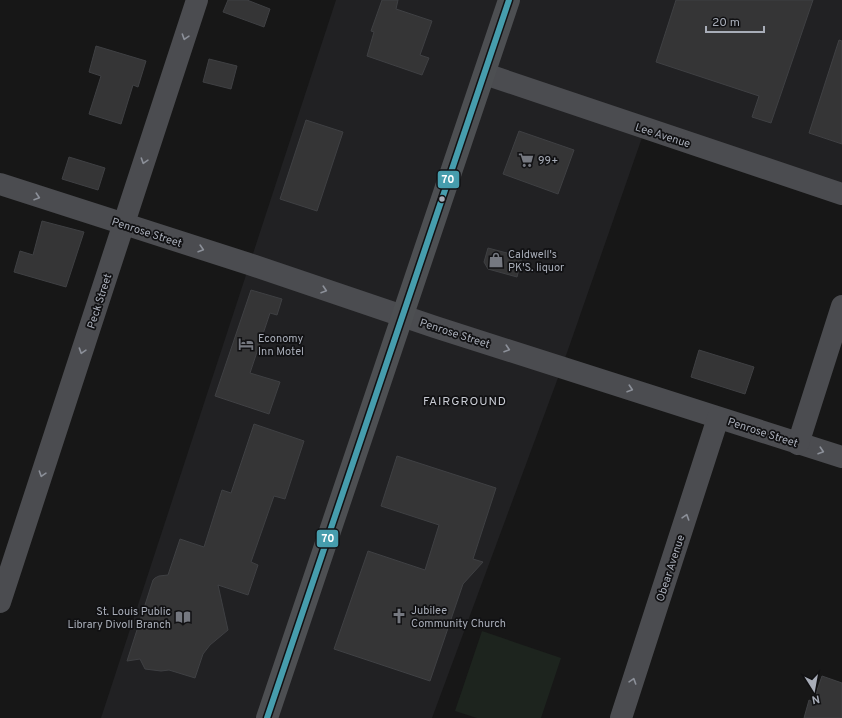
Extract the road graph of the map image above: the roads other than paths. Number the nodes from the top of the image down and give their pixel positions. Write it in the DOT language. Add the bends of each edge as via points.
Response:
graph roads {
  1 [pos="197,0"];
  2 [pos="509,0"];
  3 [pos="485,74"];
  4 [pos="0,184"];
  5 [pos="842,194"];
  6 [pos="123,225"];
  7 [pos="842,306"];
  8 [pos="403,316"];
  9 [pos="718,418"];
  10 [pos="798,444"];
  11 [pos="842,458"];
  12 [pos="0,602"];
  13 [pos="267,718"];
  14 [pos="621,718"];
  1 -- 6 [label="street, Peck Street, one-way"];
  2 -- 3 [label="main road"];
  3 -- 5 [label="street, Lee Avenue"];
  3 -- 8 [label="main road"];
  4 -- 6 [label="street, Penrose Street, one-way"];
  6 -- 8 [label="street, Penrose Street, one-way"];
  6 -- 12 [label="street, Peck Street, one-way"];
  7 -- 10 [label="street"];
  8 -- 9 [label="street, Penrose Street, one-way"];
  8 -- 13 [label="main road"];
  9 -- 10 [label="street, Penrose Street"];
  14 -- 9 [label="street, Obear Avenue, one-way"];
  10 -- 11 [label="street, Penrose Street, one-way"];
}
